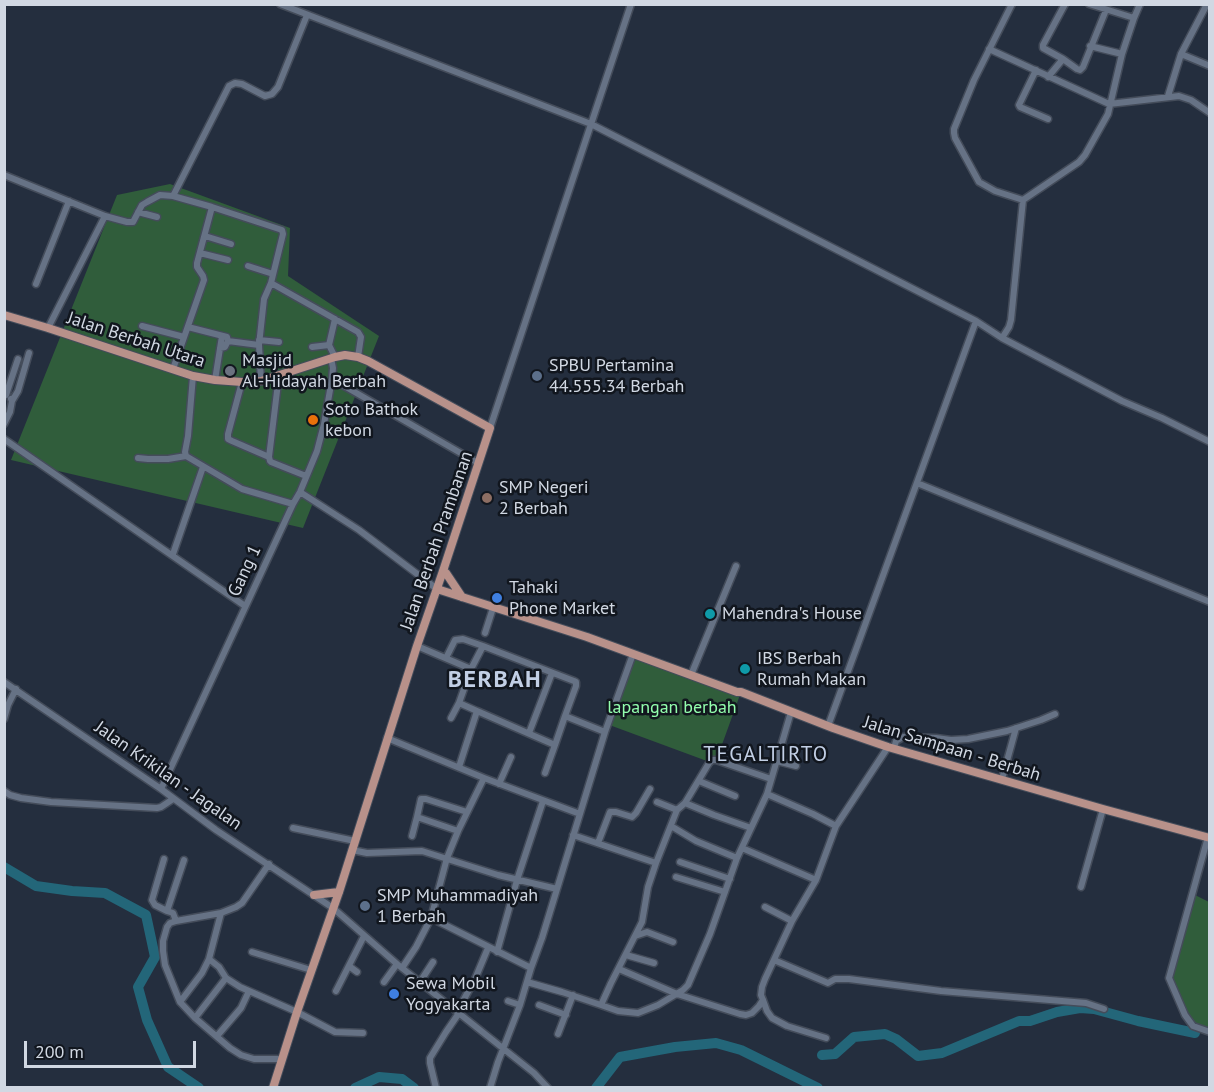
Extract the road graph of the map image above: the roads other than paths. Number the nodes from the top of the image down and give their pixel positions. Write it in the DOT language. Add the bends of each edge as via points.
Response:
graph roads {
  1 [pos="280,4"];
  2 [pos="631,4"];
  3 [pos="1012,4"];
  4 [pos="1065,4"];
  5 [pos="1089,4"];
  6 [pos="1140,4"];
  7 [pos="1207,4"];
  8 [pos="1106,10"];
  9 [pos="308,15"];
  10 [pos="1134,18"];
  11 [pos="1090,46"];
  12 [pos="989,49"];
  13 [pos="1122,54"];
  14 [pos="1181,54"];
  15 [pos="1063,59"];
  16 [pos="1209,66"];
  17 [pos="1036,70"];
  18 [pos="1048,77"];
  19 [pos="1168,96"];
  20 [pos="1209,103"];
  21 [pos="1109,104"];
  22 [pos="1208,112"];
  23 [pos="1048,119"];
  24 [pos="591,124"];
  25 [pos="4,175"];
  26 [pos="173,196"];
  27 [pos="1023,200"];
  28 [pos="69,201"];
  29 [pos="212,207"];
  30 [pos="138,212"];
  31 [pos="105,216"];
  32 [pos="157,217"];
  33 [pos="205,236"];
  34 [pos="231,244"];
  35 [pos="200,253"];
  36 [pos="228,260"];
  37 [pos="248,266"];
  38 [pos="273,274"];
  39 [pos="271,283"];
  40 [pos="36,284"];
  41 [pos="4,315"];
  42 [pos="335,319"];
  43 [pos="976,321"];
  44 [pos="142,326"];
  45 [pos="188,327"];
  46 [pos="48,328"];
  47 [pos="222,336"];
  48 [pos="184,337"];
  49 [pos="1002,338"];
  50 [pos="228,341"];
  51 [pos="279,342"];
  52 [pos="259,343"];
  53 [pos="329,345"];
  54 [pos="312,347"];
  55 [pos="220,348"];
  56 [pos="29,353"];
  57 [pos="358,357"];
  58 [pos="333,358"];
  59 [pos="18,359"];
  60 [pos="173,369"];
  61 [pos="279,375"];
  62 [pos="193,376"];
  63 [pos="332,379"];
  64 [pos="215,380"];
  65 [pos="261,381"];
  66 [pos="242,382"];
  67 [pos="5,395"];
  68 [pos="12,401"];
  69 [pos="4,424"];
  70 [pos="490,428"];
  71 [pos="4,439"];
  72 [pos="1209,442"];
  73 [pos="186,456"];
  74 [pos="269,456"];
  75 [pos="138,458"];
  76 [pos="478,464"];
  77 [pos="203,467"];
  78 [pos="306,476"];
  79 [pos="917,483"];
  80 [pos="300,492"];
  81 [pos="293,504"];
  82 [pos="173,554"];
  83 [pos="736,566"];
  84 [pos="443,571"];
  85 [pos="437,589"];
  86 [pos="463,598"];
  87 [pos="1209,602"];
  88 [pos="245,606"];
  89 [pos="493,608"];
  90 [pos="485,633"];
  91 [pos="417,646"];
  92 [pos="483,646"];
  93 [pos="633,654"];
  94 [pos="446,658"];
  95 [pos="471,669"];
  96 [pos="552,673"];
  97 [pos="691,675"];
  98 [pos="4,682"];
  99 [pos="16,689"];
  100 [pos="459,703"];
  101 [pos="477,711"];
  102 [pos="791,712"];
  103 [pos="1055,714"];
  104 [pos="565,716"];
  105 [pos="451,717"];
  106 [pos="4,719"];
  107 [pos="828,726"];
  108 [pos="1016,728"];
  109 [pos="605,732"];
  110 [pos="529,733"];
  111 [pos="387,738"];
  112 [pos="555,745"];
  113 [pos="891,747"];
  114 [pos="511,757"];
  115 [pos="777,761"];
  116 [pos="796,766"];
  117 [pos="459,768"];
  118 [pos="544,773"];
  119 [pos="484,778"];
  120 [pos="771,779"];
  121 [pos="1002,779"];
  122 [pos="699,781"];
  123 [pos="499,784"];
  124 [pos="161,789"];
  125 [pos="650,789"];
  126 [pos="4,791"];
  127 [pos="767,794"];
  128 [pos="735,796"];
  129 [pos="173,799"];
  130 [pos="543,801"];
  131 [pos="657,802"];
  132 [pos="685,802"];
  133 [pos="1103,809"];
  134 [pos="677,810"];
  135 [pos="467,812"];
  136 [pos="580,814"];
  137 [pos="417,817"];
  138 [pos="671,826"];
  139 [pos="836,826"];
  140 [pos="293,828"];
  141 [pos="751,828"];
  142 [pos="458,831"];
  143 [pos="573,835"];
  144 [pos="412,836"];
  145 [pos="1209,837"];
  146 [pos="355,841"];
  147 [pos="598,843"];
  148 [pos="742,848"];
  149 [pos="352,850"];
  150 [pos="447,858"];
  151 [pos="737,858"];
  152 [pos="164,859"];
  153 [pos="184,860"];
  154 [pos="680,862"];
  155 [pos="656,863"];
  156 [pos="269,864"];
  157 [pos="676,877"];
  158 [pos="730,879"];
  159 [pos="517,880"];
  160 [pos="816,880"];
  161 [pos="1081,887"];
  162 [pos="557,889"];
  163 [pos="339,892"];
  164 [pos="725,892"];
  165 [pos="314,895"];
  166 [pos="765,907"];
  167 [pos="333,908"];
  168 [pos="167,911"];
  169 [pos="222,913"];
  170 [pos="430,918"];
  171 [pos="176,921"];
  172 [pos="792,921"];
  173 [pos="364,936"];
  174 [pos="635,936"];
  175 [pos="674,942"];
  176 [pos="488,948"];
  177 [pos="252,952"];
  178 [pos="497,952"];
  179 [pos="626,955"];
  180 [pos="209,959"];
  181 [pos="774,960"];
  182 [pos="433,962"];
  183 [pos="654,963"];
  184 [pos="349,966"];
  185 [pos="400,966"];
  186 [pos="531,968"];
  187 [pos="619,969"];
  188 [pos="311,970"];
  189 [pos="357,972"];
  190 [pos="226,978"];
  191 [pos="384,982"];
  192 [pos="420,982"];
  193 [pos="526,982"];
  194 [pos="249,991"];
  195 [pos="336,991"];
  196 [pos="677,994"];
  197 [pos="573,995"];
  198 [pos="763,1000"];
  199 [pos="508,1001"];
  200 [pos="180,1002"];
  201 [pos="520,1005"];
  202 [pos="539,1005"];
  203 [pos="601,1005"];
  204 [pos="1104,1009"];
  205 [pos="297,1012"];
  206 [pos="458,1013"];
  207 [pos="566,1015"];
  208 [pos="195,1018"];
  209 [pos="1209,1032"];
  210 [pos="363,1033"];
  211 [pos="558,1034"];
  212 [pos="217,1036"];
  213 [pos="826,1038"];
  214 [pos="503,1048"];
  215 [pos="281,1060"];
  216 [pos="273,1088"];
  217 [pos="436,1088"];
  218 [pos="490,1088"];
  219 [pos="548,1088"];
  1 -- 9 [label="street"];
  2 -- 24 [label="street, Jalan Berbah Prambanan"];
  3 -- 12 [label="street"];
  4 -- 15 [label="street" via="1043,45"];
  5 -- 8 [label="street"];
  6 -- 10 [label="street"];
  7 -- 14 [label="street"];
  8 -- 10 [label="street"];
  8 -- 11 [label="street"];
  9 -- 24 [label="street"];
  9 -- 26 [label="street" via="272,94 265,96 242,84 229,86"];
  10 -- 13 [label="street"];
  11 -- 13 [label="street"];
  11 -- 15 [label="street" via="1080,70"];
  12 -- 17 [label="street"];
  12 -- 27 [label="street" via="954,129 955,138 979,182"];
  13 -- 21 [label="street"];
  14 -- 16 [label="street"];
  14 -- 19 [label="street"];
  15 -- 18 [label="street"];
  17 -- 18 [label="street"];
  17 -- 23 [label="street" via="1019,105"];
  18 -- 21 [label="street"];
  19 -- 21 [label="street"];
  19 -- 22 [label="street" via="1186,98"];
  20 -- 22 [label="street"];
  21 -- 27 [label="street" via="1103,124 1079,162"];
  24 -- 43 [label="street"];
  24 -- 70 [label="street, Jalan Berbah Prambanan"];
  25 -- 28 [label="street"];
  26 -- 29 [label="street"];
  26 -- 30 [label="street" via="160,195 142,205"];
  27 -- 49 [label="street" via="1009,327"];
  28 -- 31 [label="street"];
  28 -- 40 [label="street"];
  29 -- 33 [label="street"];
  29 -- 38 [label="street" via="283,231"];
  30 -- 31 [label="street" via="131,222"];
  30 -- 32 [label="street"];
  31 -- 46 [label="street"];
  33 -- 34 [label="street"];
  33 -- 35 [label="street"];
  35 -- 36 [label="street"];
  35 -- 45 [label="street" via="197,267 204,280"];
  37 -- 38 [label="street"];
  38 -- 39 [label="street"];
  39 -- 42 [label="street"];
  39 -- 52 [label="street" via="264,299"];
  41 -- 46 [label="main road, Jalan Berbah Utara"];
  42 -- 53 [label="street"];
  42 -- 57 [label="street" via="360,334"];
  43 -- 49 [label="street"];
  43 -- 79 [label="street"];
  44 -- 48 [label="street"];
  45 -- 47 [label="street"];
  45 -- 48 [label="street"];
  46 -- 60 [label="main road, Jalan Berbah Utara"];
  47 -- 50 [label="street"];
  47 -- 55 [label="street"];
  48 -- 60 [label="street"];
  49 -- 72 [label="street"];
  50 -- 52 [label="street"];
  50 -- 55 [label="street"];
  51 -- 52 [label="street"];
  52 -- 65 [label="street"];
  53 -- 54 [label="street"];
  53 -- 58 [label="street"];
  55 -- 64 [label="street"];
  56 -- 68 [label="street"];
  57 -- 58 [label="main road, Jalan Berbah Utara"];
  57 -- 70 [label="main road, Jalan Berbah Utara"];
  58 -- 61 [label="main road, Jalan Berbah Utara"];
  58 -- 63 [label="street, Gang 1"];
  59 -- 67 [label="street"];
  60 -- 62 [label="main road, Jalan Berbah Utara"];
  61 -- 65 [label="main road, Jalan Berbah Utara"];
  61 -- 74 [label="street"];
  62 -- 64 [label="main road, Jalan Berbah Utara"];
  62 -- 73 [label="street"];
  63 -- 76 [label="street"];
  63 -- 78 [label="street, Gang 1" via="324,424"];
  64 -- 66 [label="main road, Jalan Berbah Utara"];
  65 -- 66 [label="main road, Jalan Berbah Utara"];
  66 -- 74 [label="street" via="228,438"];
  67 -- 68 [label="street"];
  68 -- 69 [label="street"];
  70 -- 76 [label="main road, Jalan Berbah Prambanan"];
  71 -- 88 [label="street"];
  73 -- 75 [label="street"];
  73 -- 77 [label="street"];
  74 -- 78 [label="street" via="272,462"];
  76 -- 84 [label="main road, Jalan Berbah Prambanan"];
  77 -- 81 [label="street" via="242,489"];
  77 -- 82 [label="street"];
  78 -- 80 [label="street, Gang 1"];
  79 -- 87 [label="street"];
  79 -- 107 [label="street"];
  80 -- 81 [label="street, Gang 1"];
  80 -- 85 [label="street" via="359,530"];
  81 -- 88 [label="street, Gang 1"];
  83 -- 97 [label="street"];
  84 -- 85 [label="main road, Jalan Berbah Prambanan"];
  84 -- 86 [label="main road"];
  85 -- 86 [label="main road, Jalan Sampaan - Berbah"];
  85 -- 91 [label="main road, Jalan Berbah Prambanan"];
  86 -- 89 [label="main road, Jalan Sampaan - Berbah"];
  88 -- 124 [label="street, Gang 1"];
  89 -- 90 [label="street"];
  89 -- 93 [label="main road, Jalan Sampaan - Berbah"];
  91 -- 94 [label="street"];
  91 -- 111 [label="main road, Jalan Berbah Prambanan"];
  92 -- 94 [label="street" via="455,640"];
  92 -- 95 [label="street"];
  92 -- 96 [label="street"];
  93 -- 97 [label="main road, Jalan Sampaan - Berbah"];
  93 -- 109 [label="street"];
  94 -- 95 [label="street"];
  95 -- 100 [label="street"];
  96 -- 104 [label="street" via="576,684"];
  96 -- 110 [label="street"];
  97 -- 102 [label="main road, Jalan Sampaan - Berbah"];
  98 -- 99 [label="street, Jalan Krikilan - Jagalan"];
  99 -- 106 [label="street"];
  99 -- 124 [label="street, Jalan Krikilan - Jagalan"];
  100 -- 101 [label="street"];
  100 -- 105 [label="street"];
  101 -- 110 [label="street"];
  101 -- 117 [label="street"];
  102 -- 107 [label="main road, Jalan Sampaan - Berbah"];
  102 -- 115 [label="street"];
  103 -- 108 [label="street"];
  104 -- 109 [label="street"];
  104 -- 112 [label="street"];
  107 -- 113 [label="main road, Jalan Sampaan - Berbah"];
  108 -- 113 [label="street" via="963,740 903,737"];
  108 -- 121 [label="street"];
  109 -- 136 [label="street"];
  110 -- 112 [label="street"];
  111 -- 117 [label="street"];
  111 -- 146 [label="main road, Jalan Berbah Prambanan"];
  112 -- 118 [label="street"];
  113 -- 121 [label="main road, Jalan Sampaan - Berbah"];
  113 -- 139 [label="street"];
  114 -- 123 [label="street"];
  115 -- 116 [label="street"];
  115 -- 120 [label="street"];
  117 -- 119 [label="street"];
  119 -- 123 [label="street"];
  119 -- 135 [label="street"];
  120 -- 122 [label="street" via="712,760"];
  120 -- 127 [label="street"];
  121 -- 133 [label="main road, Jalan Sampaan - Berbah"];
  122 -- 128 [label="street"];
  122 -- 132 [label="street"];
  123 -- 130 [label="street"];
  124 -- 129 [label="street, Jalan Krikilan - Jagalan"];
  125 -- 147 [label="street" via="632,817 610,812"];
  126 -- 129 [label="street" via="51,802 158,808"];
  127 -- 139 [label="street"];
  127 -- 141 [label="street"];
  129 -- 156 [label="street, Jalan Krikilan - Jagalan"];
  130 -- 136 [label="street"];
  130 -- 159 [label="street"];
  131 -- 134 [label="street"];
  132 -- 134 [label="street"];
  132 -- 141 [label="street"];
  133 -- 145 [label="main road, Jalan Sampaan - Berbah"];
  133 -- 161 [label="street"];
  134 -- 138 [label="street"];
  135 -- 137 [label="street" via="423,798"];
  135 -- 142 [label="street"];
  136 -- 143 [label="street"];
  137 -- 142 [label="street"];
  137 -- 144 [label="street"];
  138 -- 151 [label="street"];
  138 -- 155 [label="street"];
  139 -- 160 [label="street"];
  140 -- 146 [label="street"];
  141 -- 148 [label="street"];
  142 -- 150 [label="street"];
  143 -- 147 [label="street"];
  143 -- 162 [label="street"];
  145 -- 209 [label="street" via="1169,978 1193,1026"];
  146 -- 149 [label="main road, Jalan Berbah Prambanan"];
  147 -- 155 [label="street"];
  148 -- 151 [label="street"];
  148 -- 160 [label="street"];
  149 -- 150 [label="street" via="422,851"];
  149 -- 163 [label="main road, Jalan Berbah Prambanan"];
  150 -- 159 [label="street"];
  150 -- 170 [label="street"];
  151 -- 158 [label="street"];
  152 -- 168 [label="street" via="152,900"];
  153 -- 168 [label="street"];
  154 -- 158 [label="street"];
  155 -- 174 [label="street" via="645,913"];
  156 -- 165 [label="street, Jalan Krikilan - Jagalan"];
  156 -- 169 [label="street" via="242,903"];
  157 -- 164 [label="street"];
  158 -- 164 [label="street"];
  159 -- 162 [label="street"];
  159 -- 178 [label="street"];
  160 -- 172 [label="street"];
  162 -- 186 [label="street"];
  163 -- 165 [label="main road"];
  163 -- 167 [label="main road, Jalan Berbah Prambanan"];
  164 -- 196 [label="street" via="692,977"];
  165 -- 167 [label="street, Jalan Krikilan - Jagalan"];
  166 -- 172 [label="street"];
  167 -- 173 [label="street, Jalan Krikilan - Jagalan"];
  167 -- 188 [label="main road, Jalan Berbah Prambanan"];
  168 -- 171 [label="street"];
  169 -- 171 [label="street"];
  169 -- 180 [label="street"];
  170 -- 176 [label="street"];
  170 -- 185 [label="street" via="416,947"];
  171 -- 200 [label="street" via="167,927 163,951"];
  172 -- 181 [label="street"];
  173 -- 184 [label="street"];
  173 -- 185 [label="street, Jalan Krikilan - Jagalan"];
  174 -- 175 [label="street" via="647,932"];
  174 -- 179 [label="street"];
  176 -- 178 [label="street"];
  176 -- 206 [label="street"];
  177 -- 188 [label="street"];
  178 -- 186 [label="street"];
  179 -- 183 [label="street"];
  179 -- 187 [label="street"];
  180 -- 190 [label="street"];
  180 -- 200 [label="street"];
  181 -- 198 [label="street" via="762,987"];
  181 -- 204 [label="street" via="828,983 849,979 1086,1003"];
  182 -- 192 [label="street"];
  184 -- 189 [label="street"];
  184 -- 195 [label="street"];
  185 -- 191 [label="street"];
  185 -- 192 [label="street, Jalan Krikilan - Jagalan"];
  186 -- 193 [label="street"];
  187 -- 196 [label="street"];
  187 -- 203 [label="street"];
  188 -- 205 [label="main road, Jalan Berbah Prambanan"];
  190 -- 194 [label="street"];
  190 -- 208 [label="street"];
  192 -- 206 [label="street, Jalan Krikilan - Jagalan"];
  193 -- 197 [label="street"];
  193 -- 201 [label="street"];
  194 -- 205 [label="street"];
  194 -- 212 [label="street" via="241,1008"];
  196 -- 198 [label="street" via="746,1015"];
  196 -- 203 [label="street" via="638,1013"];
  197 -- 203 [label="street"];
  197 -- 207 [label="street"];
  198 -- 213 [label="street" via="772,1018 780,1023"];
  199 -- 201 [label="street"];
  200 -- 208 [label="street"];
  201 -- 214 [label="street"];
  202 -- 207 [label="street"];
  205 -- 210 [label="street" via="335,1032"];
  205 -- 215 [label="main road, Jalan Berbah Prambanan"];
  206 -- 214 [label="street, Jalan Krikilan - Jagalan"];
  206 -- 217 [label="street" via="430,1058"];
  207 -- 211 [label="street"];
  208 -- 212 [label="street"];
  212 -- 215 [label="street" via="241,1055"];
  214 -- 218 [label="street"];
  214 -- 219 [label="street, Jalan Krikilan - Jagalan"];
  215 -- 216 [label="main road, Jalan Berbah Prambanan"];
}
